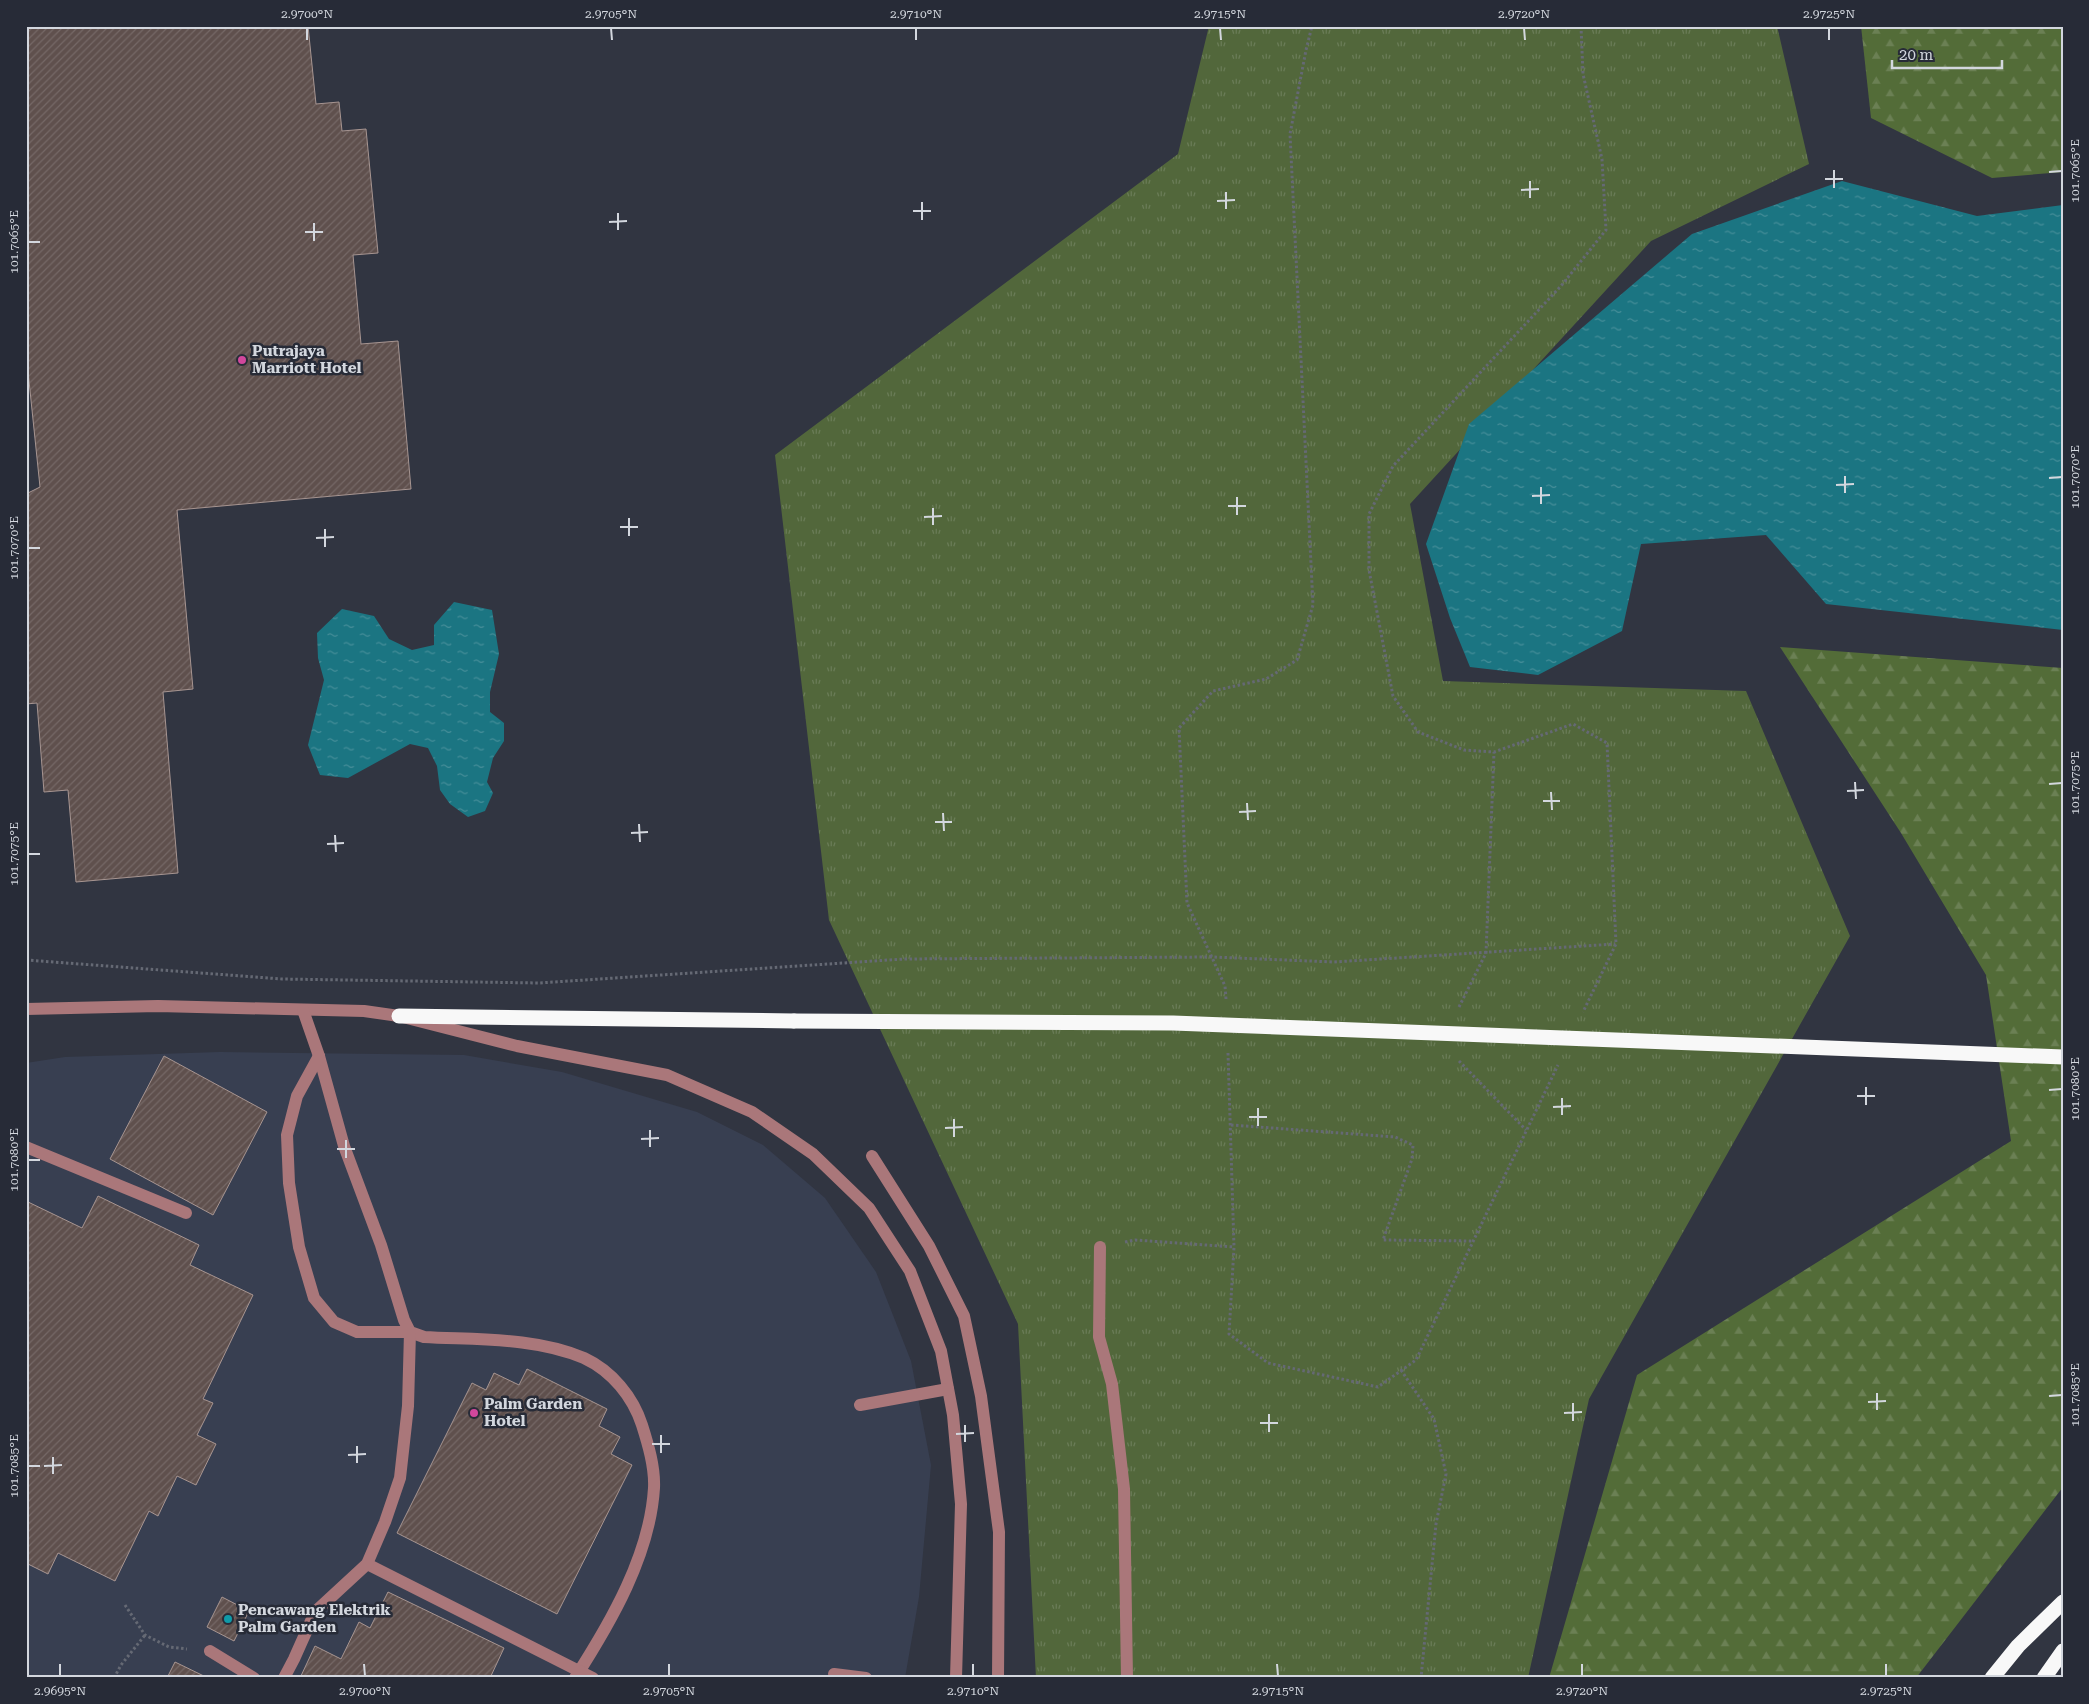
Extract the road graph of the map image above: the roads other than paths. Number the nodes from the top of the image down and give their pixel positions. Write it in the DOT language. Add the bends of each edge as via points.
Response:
graph roads {
  1 [pos="26,1009"];
  2 [pos="303,1010"];
  3 [pos="399,1016"];
  4 [pos="319,1056"];
  5 [pos="2063,1057"];
  6 [pos="26,1147"];
  7 [pos="872,1156"];
  8 [pos="186,1213"];
  9 [pos="1100,1247"];
  10 [pos="410,1332"];
  11 [pos="948,1389"];
  12 [pos="860,1405"];
  13 [pos="367,1564"];
  14 [pos="2063,1602"];
  15 [pos="210,1651"];
  16 [pos="2063,1651"];
  17 [pos="578,1674"];
  18 [pos="834,1674"];
  19 [pos="254,1678"];
  20 [pos="284,1678"];
  21 [pos="593,1678"];
  22 [pos="866,1678"];
  23 [pos="956,1678"];
  24 [pos="998,1678"];
  25 [pos="1127,1678"];
  26 [pos="1992,1678"];
  27 [pos="2044,1678"];
  1 -- 2 [label="street" via="158,1006"];
  2 -- 3 [label="street" via="364,1011"];
  2 -- 4 [label="street"];
  3 -- 5 [label="highway, bridge" via="1173,1024"];
  3 -- 11 [label="street" via="517,1046 667,1075 752,1112 813,1154 869,1208 910,1271 941,1351"];
  4 -- 10 [label="street" via="344,1146"];
  4 -- 10 [label="street" via="297,1096 287,1135 289,1184 299,1247 314,1298 334,1322 357,1332"];
  6 -- 8 [label="street"];
  7 -- 24 [label="street" via="929,1246 964,1316 981,1396 999,1532"];
  9 -- 25 [label="street" via="1099,1337 1112,1384 1124,1489"];
  10 -- 13 [label="street" via="408,1406 400,1478"];
  10 -- 17 [label="street" via="424,1337 553,1347 586,1359 615,1379 637,1411 649,1446 654,1486 649,1527 620,1604"];
  11 -- 12 [label="street"];
  11 -- 23 [label="street" via="961,1504"];
  13 -- 17 [label="street"];
  13 -- 20 [label="street" via="315,1612"];
  14 -- 26 [label="highway" via="2018,1646"];
  15 -- 19 [label="street"];
  16 -- 27 [label="highway"];
  17 -- 21 [label="street"];
  18 -- 22 [label="street"];
}
